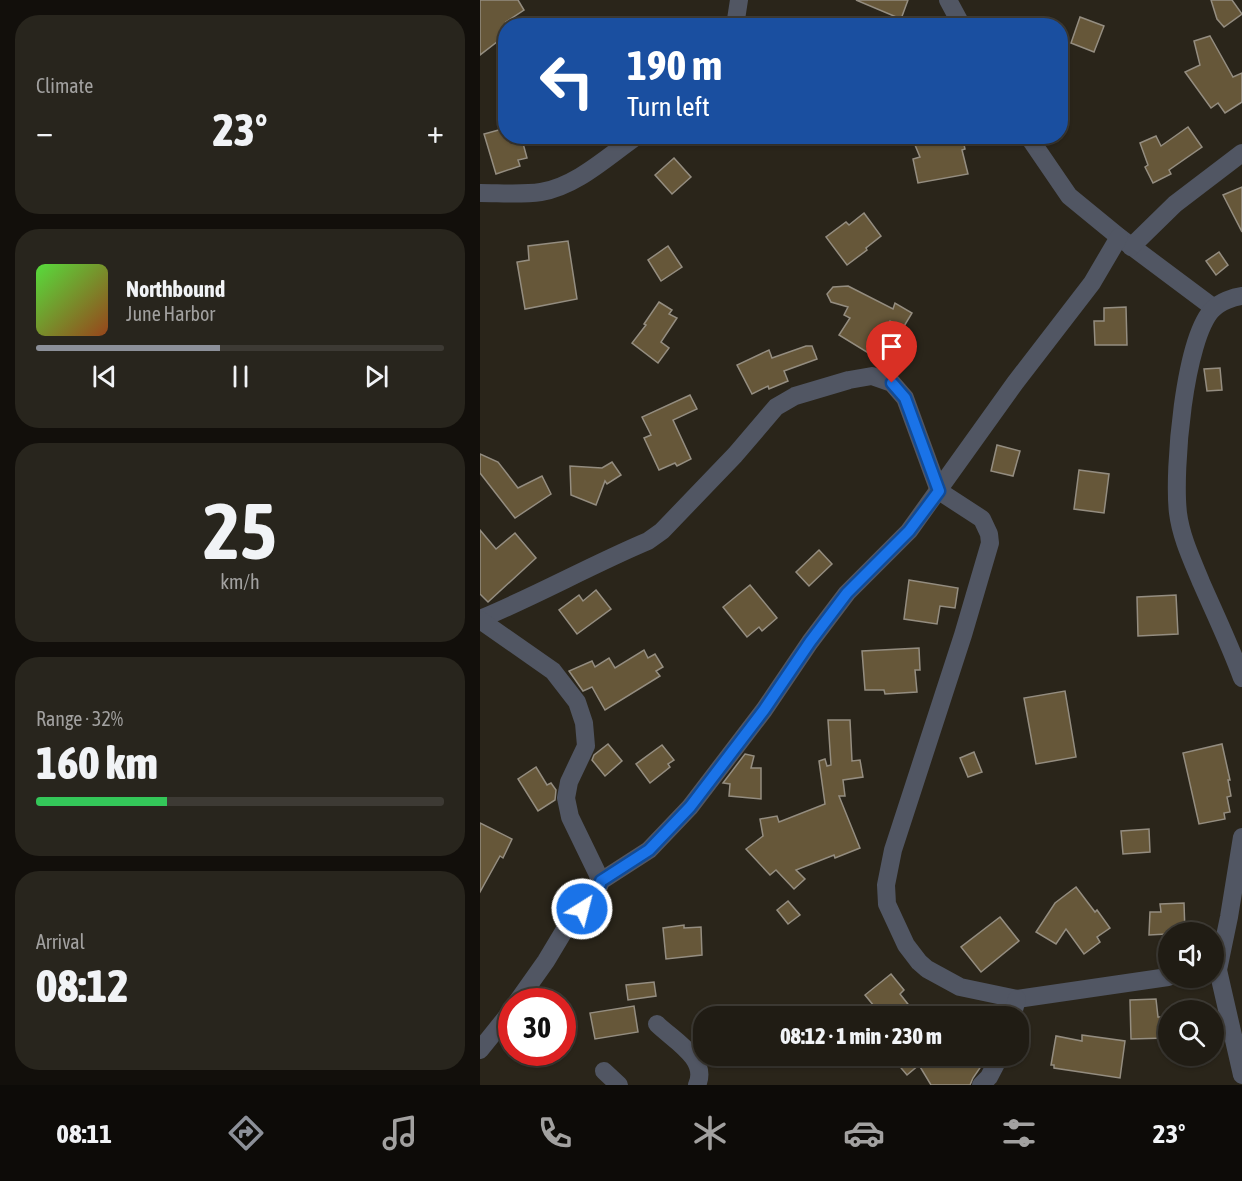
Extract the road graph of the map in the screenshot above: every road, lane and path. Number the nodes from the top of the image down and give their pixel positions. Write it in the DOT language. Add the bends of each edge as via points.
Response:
graph roads {
  1 [pos="739,0"];
  2 [pos="948,0"];
  3 [pos="736,18"];
  4 [pos="958,18"];
  5 [pos="626,144"];
  6 [pos="1033,144"];
  7 [pos="1242,153"];
  8 [pos="480,193"];
  9 [pos="1125,242"];
  10 [pos="1242,296"];
  11 [pos="1214,308"];
  12 [pos="939,491"];
  13 [pos="480,620"];
  14 [pos="1242,677"];
  15 [pos="1242,837"];
  16 [pos="601,881"];
  17 [pos="1224,937"];
  18 [pos="1158,978"];
  19 [pos="528,988"];
  20 [pos="1220,988"];
  21 [pos="1017,999"];
  22 [pos="1015,1006"];
  23 [pos="657,1024"];
  24 [pos="498,1028"];
  25 [pos="480,1050"];
  26 [pos="995,1066"];
  27 [pos="604,1071"];
  28 [pos="1242,1075"];
  29 [pos="619,1085"];
  30 [pos="697,1085"];
  31 [pos="981,1085"];
  1 -- 3 [label="street"];
  2 -- 4 [label="street"];
  5 -- 8 [label="street" via="551,189"];
  6 -- 9 [label="street" via="1069,196"];
  7 -- 9 [label="street"];
  9 -- 11 [label="street"];
  9 -- 12 [label="street" via="1015,383"];
  10 -- 11 [label="street"];
  11 -- 14 [label="street" via="1196,343 1188,373 1181,424 1178,513 1188,551"];
  12 -- 13 [label="street" via="905,398 892,383 872,376 849,380 795,396 776,407 675,520 648,541"];
  12 -- 16 [label="street" via="909,531 847,593 690,807 649,850"];
  12 -- 21 [label="street" via="982,519 990,543 893,850 886,885 887,904 906,945 927,969 960,987"];
  13 -- 16 [label="street" via="553,671 577,702 585,723 586,746 566,798 570,817"];
  15 -- 17 [label="street"];
  16 -- 19 [label="street"];
  18 -- 21 [label="street"];
  20 -- 28 [label="street"];
  21 -- 22 [label="street"];
  23 -- 30 [label="street" via="697,1063"];
  24 -- 25 [label="street"];
  26 -- 31 [label="street"];
  27 -- 29 [label="street"];
}
